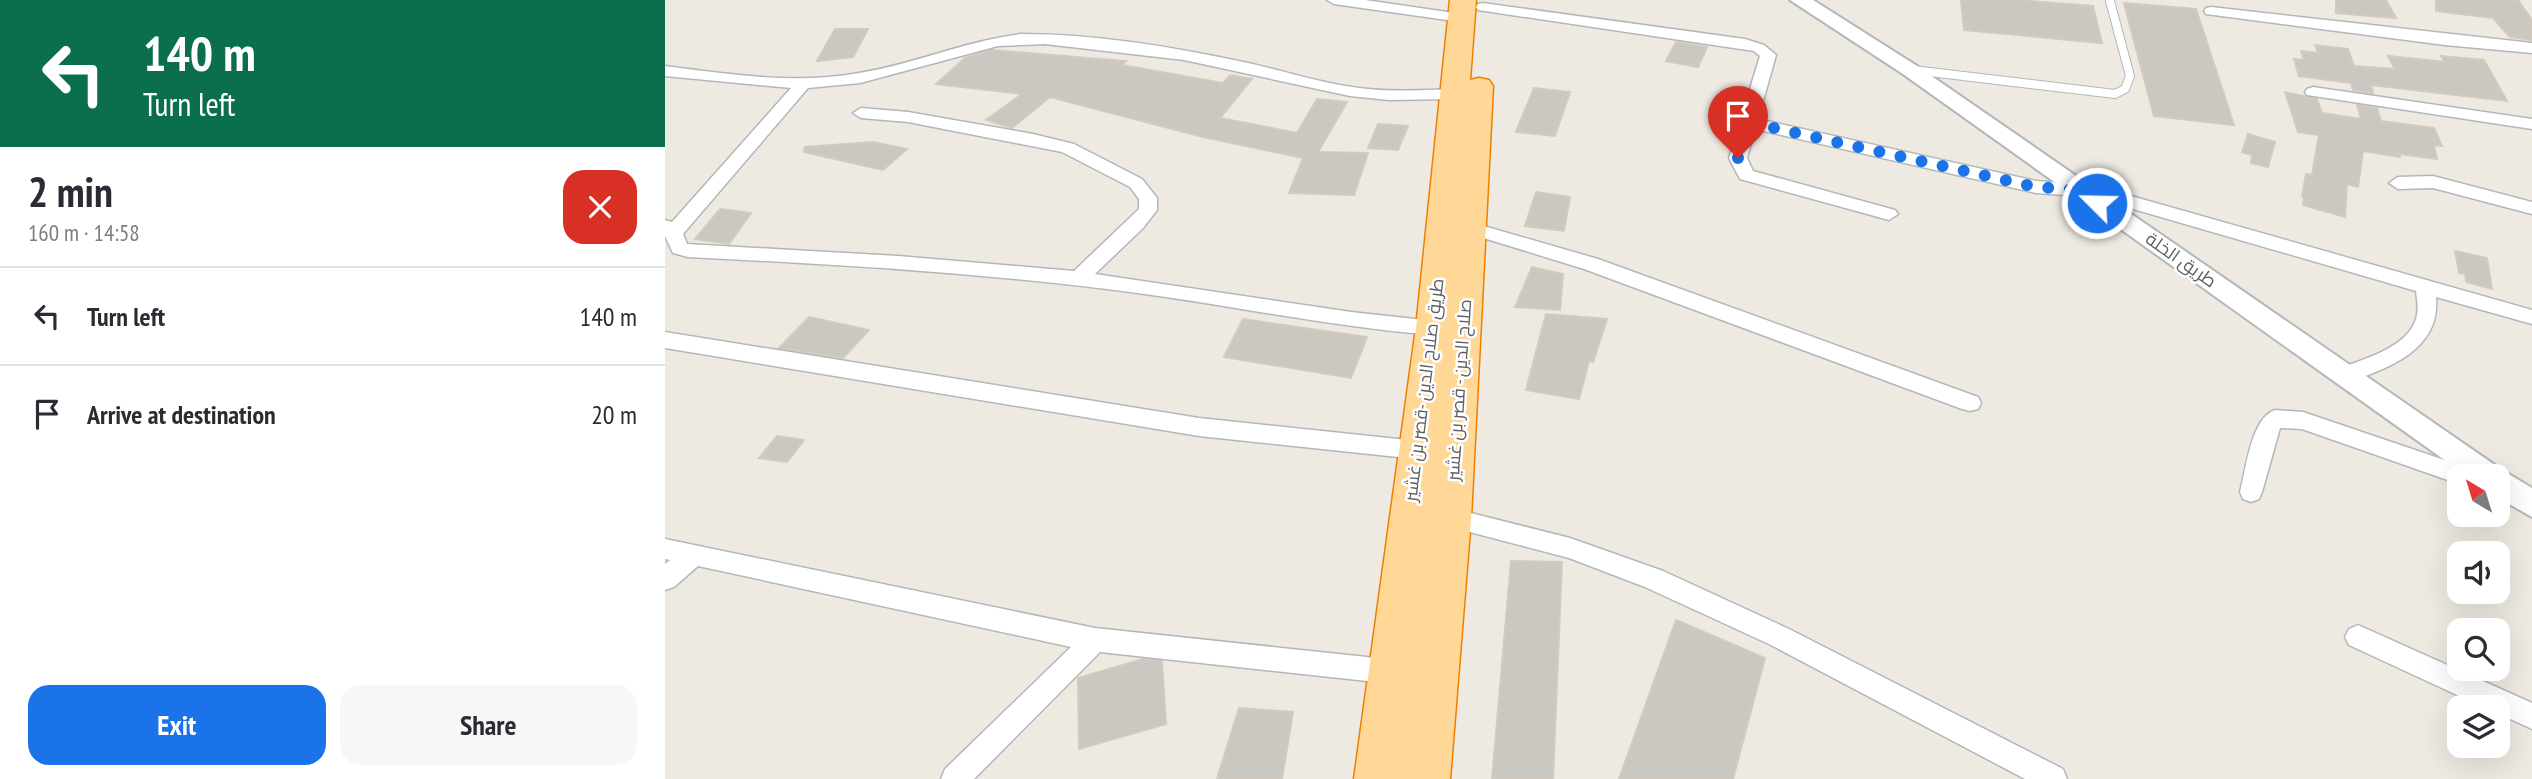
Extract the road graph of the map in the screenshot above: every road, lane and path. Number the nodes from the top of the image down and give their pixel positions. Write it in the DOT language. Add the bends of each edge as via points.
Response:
graph roads {
  1 [pos="1334,0"];
  2 [pos="1800,0"];
  3 [pos="2110,1"];
  4 [pos="1473,6"];
  5 [pos="2211,11"];
  6 [pos="2532,48"];
  7 [pos="1910,70"];
  8 [pos="665,71"];
  9 [pos="803,84"];
  10 [pos="2313,92"];
  11 [pos="1453,94"];
  12 [pos="861,113"];
  13 [pos="1747,122"];
  14 [pos="2532,124"];
  15 [pos="2397,183"];
  16 [pos="2078,190"];
  17 [pos="2532,208"];
  18 [pos="1889,214"];
  19 [pos="1470,228"];
  20 [pos="669,230"];
  21 [pos="1078,279"];
  22 [pos="2426,286"];
  23 [pos="2532,317"];
  24 [pos="1433,328"];
  25 [pos="665,340"];
  26 [pos="2345,375"];
  27 [pos="1970,403"];
  28 [pos="1417,450"];
  29 [pos="2473,464"];
  30 [pos="2447,470"];
  31 [pos="2251,492"];
  32 [pos="1451,517"];
  33 [pos="665,549"];
  34 [pos="694,555"];
  35 [pos="665,579"];
  36 [pos="2358,637"];
  37 [pos="1095,640"];
  38 [pos="1436,667"];
  39 [pos="1391,673"];
  40 [pos="2532,716"];
  41 [pos="955,779"];
  42 [pos="1378,779"];
  43 [pos="1426,779"];
  44 [pos="2053,779"];
  1 -- 4 [label="street"];
  2 -- 7 [label="street, طريق الخلة"];
  3 -- 7 [label="lane" via="2130,76 2125,89 2115,93"];
  4 -- 11 [label="highway, طريق صلاح الدين -قصر بن غشير"];
  4 -- 13 [label="street" via="1759,48 1768,55"];
  4 -- 19 [label="highway, صلاح الدين - قصر بن غشير"];
  5 -- 6 [label="street"];
  7 -- 16 [label="street, طريق الخلة"];
  8 -- 9 [label="street" via="775,85"];
  9 -- 11 [label="street" via="862,77 992,42 1044,39 1218,62 1332,89"];
  9 -- 20 [label="street"];
  10 -- 14 [label="street"];
  11 -- 24 [label="highway, طريق صلاح الدين -قصر بن غشير"];
  12 -- 21 [label="street" via="1033,139 1068,148 1136,183 1148,198 1148,210"];
  13 -- 16 [label="street" via="2036,187"];
  13 -- 18 [label="street" via="1738,158 1746,175"];
  15 -- 17 [label="street" via="2433,181"];
  16 -- 22 [label="street"];
  16 -- 26 [label="street, طريق الخلة"];
  19 -- 27 [label="street" via="1604,269"];
  19 -- 32 [label="highway, صلاح الدين - قصر بن غشير"];
  20 -- 21 [label="street" via="688,251 850,258"];
  21 -- 24 [label="street" via="1383,325"];
  22 -- 23 [label="street"];
  22 -- 26 [label="street" via="2427,319 2415,336 2400,351"];
  24 -- 28 [label="highway, طريق صلاح الدين -قصر بن غشير"];
  25 -- 28 [label="street" via="1199,427"];
  26 -- 29 [label="street, طريق الخلة"];
  28 -- 39 [label="highway, طريق صلاح الدين -قصر بن غشير"];
  30 -- 31 [label="street" via="2303,421 2275,419 2267,428"];
  32 -- 38 [label="highway, صلاح الدين - قصر بن غشير"];
  32 -- 44 [label="street" via="1570,548 1654,579 1780,637"];
  33 -- 34 [label="street"];
  34 -- 35 [label="street"];
  34 -- 37 [label="street"];
  36 -- 40 [label="street"];
  37 -- 39 [label="street"];
  37 -- 41 [label="street"];
  38 -- 39 [label="street"];
  38 -- 43 [label="highway, صلاح الدين - قصر بن غشير"];
  39 -- 42 [label="highway, طريق صلاح الدين -قصر بن غشير"];
}
